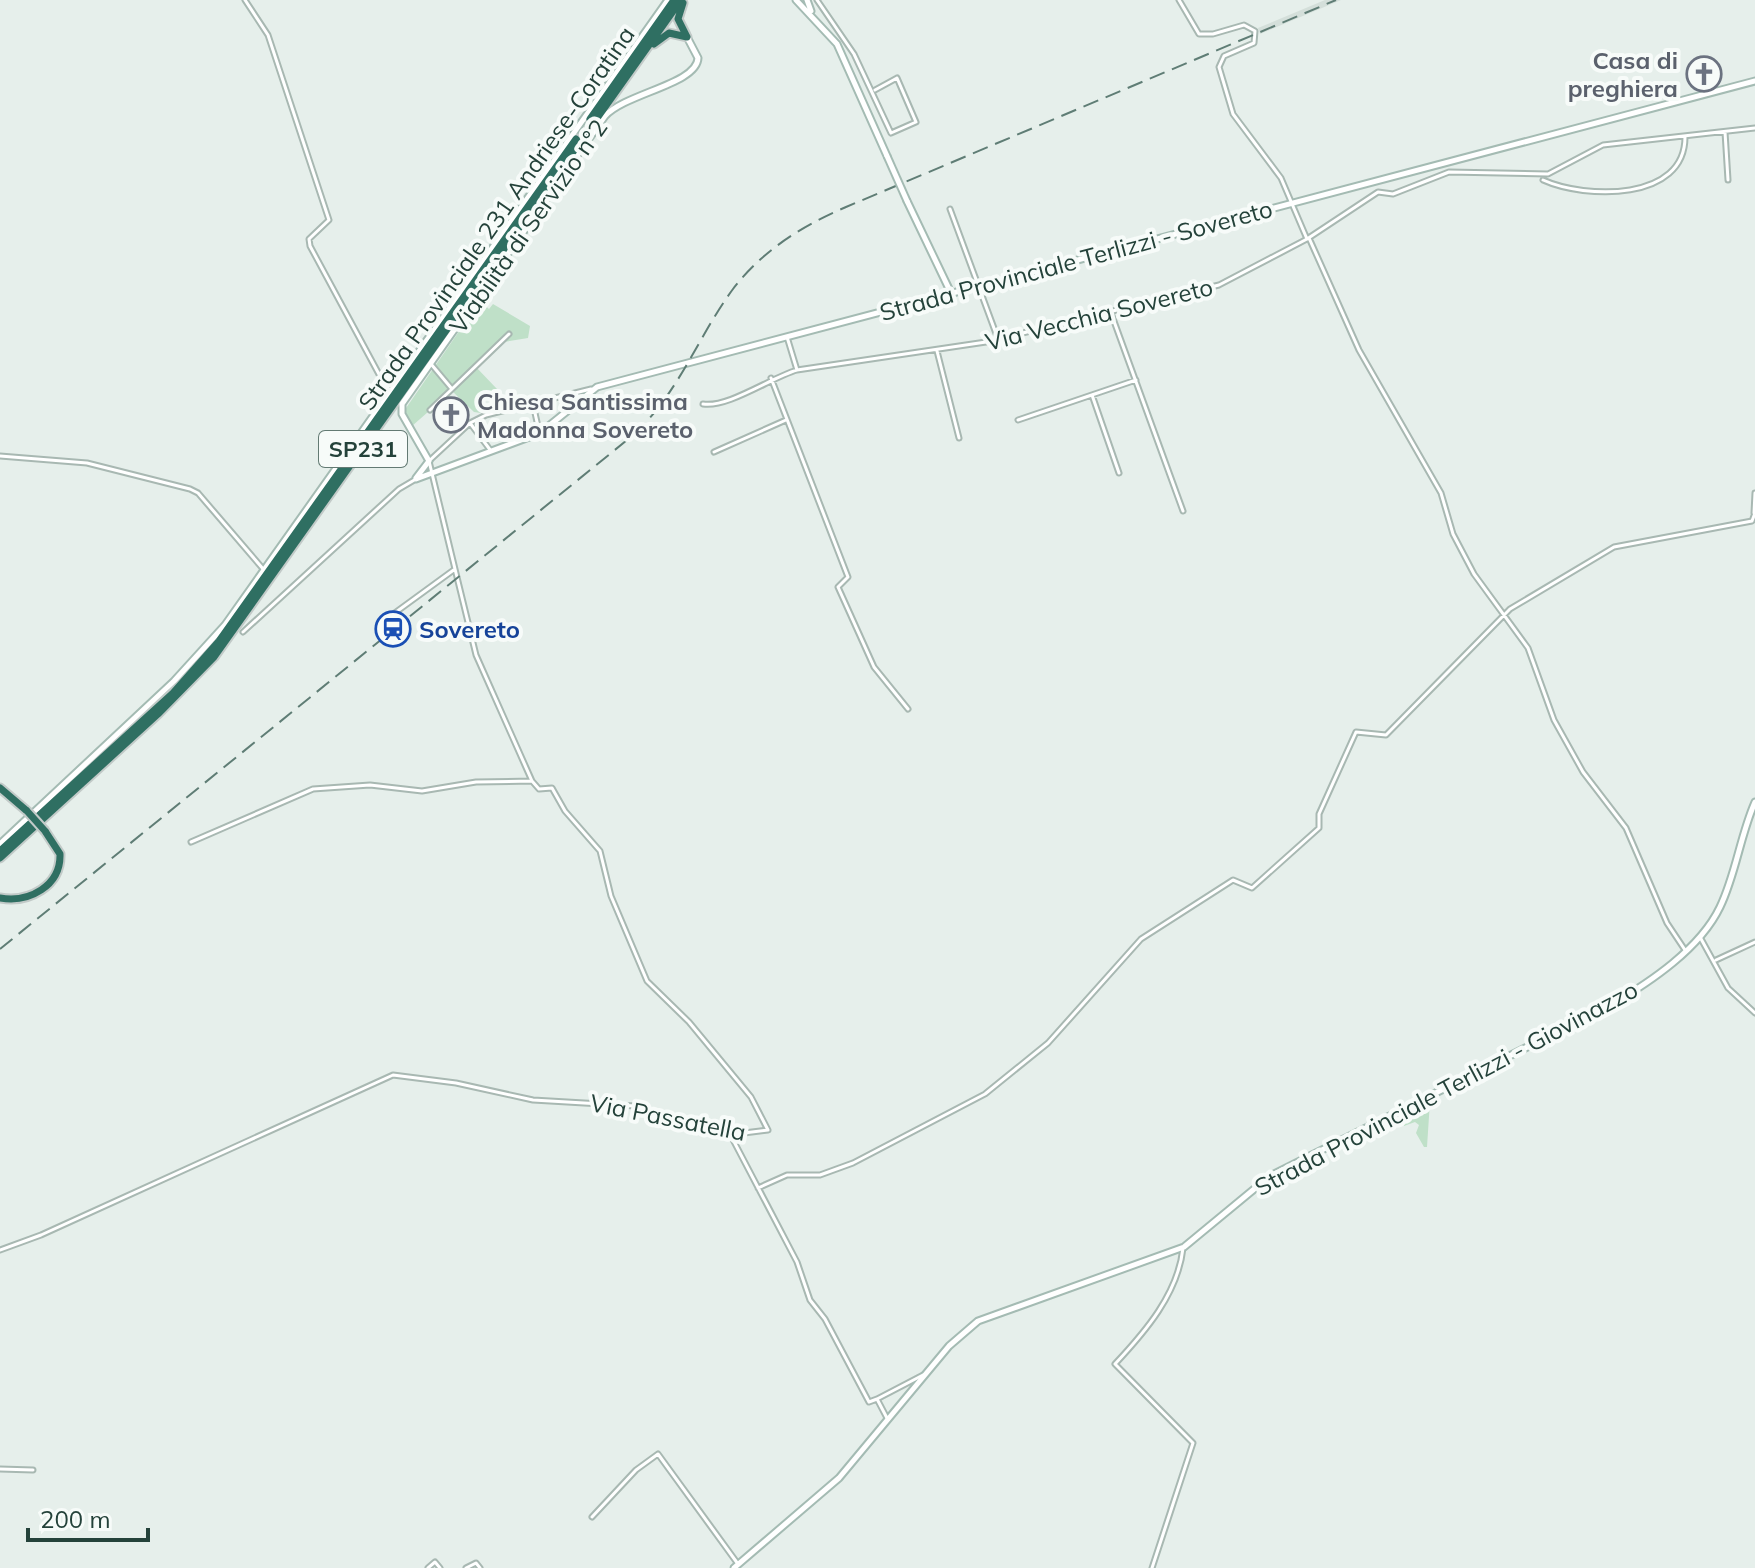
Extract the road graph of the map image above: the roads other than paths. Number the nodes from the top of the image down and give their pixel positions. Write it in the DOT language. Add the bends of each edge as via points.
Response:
graph roads {
  1 [pos="245,0"];
  2 [pos="668,0"];
  3 [pos="674,0"];
  4 [pos="683,0"];
  5 [pos="796,0"];
  6 [pos="807,0"];
  7 [pos="817,0"];
  8 [pos="1179,0"];
  9 [pos="813,15"];
  10 [pos="687,37"];
  11 [pos="1755,81"];
  12 [pos="623,82"];
  13 [pos="875,90"];
  14 [pos="1755,128"];
  15 [pos="1725,132"];
  16 [pos="1685,136"];
  17 [pos="1380,180"];
  18 [pos="1543,180"];
  19 [pos="1728,180"];
  20 [pos="1378,192"];
  21 [pos="1292,203"];
  22 [pos="950,209"];
  23 [pos="1308,238"];
  24 [pos="979,286"];
  25 [pos="948,294"];
  26 [pos="1111,313"];
  27 [pos="509,334"];
  28 [pos="787,337"];
  29 [pos="998,339"];
  30 [pos="937,351"];
  31 [pos="431,364"];
  32 [pos="797,370"];
  33 [pos="380,374"];
  34 [pos="771,378"];
  35 [pos="1136,380"];
  36 [pos="396,383"];
  37 [pos="452,389"];
  38 [pos="591,389"];
  39 [pos="389,393"];
  40 [pos="1092,395"];
  41 [pos="533,404"];
  42 [pos="703,404"];
  43 [pos="430,410"];
  44 [pos="786,420"];
  45 [pos="1018,420"];
  46 [pos="470,423"];
  47 [pos="540,433"];
  48 [pos="959,438"];
  49 [pos="491,451"];
  50 [pos="714,452"];
  51 [pos="0,456"];
  52 [pos="429,461"];
  53 [pos="433,473"];
  54 [pos="1119,473"];
  55 [pos="416,479"];
  56 [pos="1755,493"];
  57 [pos="1183,511"];
  58 [pos="1755,513"];
  59 [pos="455,569"];
  60 [pos="264,570"];
  61 [pos="1503,617"];
  62 [pos="381,623"];
  63 [pos="243,632"];
  64 [pos="908,709"];
  65 [pos="532,781"];
  66 [pos="0,788"];
  67 [pos="1755,802"];
  68 [pos="0,841"];
  69 [pos="191,842"];
  70 [pos="0,851"];
  71 [pos="0,859"];
  72 [pos="0,898"];
  73 [pos="1700,937"];
  74 [pos="1755,942"];
  75 [pos="1685,950"];
  76 [pos="1716,960"];
  77 [pos="1755,1013"];
  78 [pos="729,1133"];
  79 [pos="758,1188"];
  80 [pos="1183,1247"];
  81 [pos="0,1250"];
  82 [pos="923,1375"];
  83 [pos="877,1399"];
  84 [pos="888,1420"];
  85 [pos="0,1469"];
  86 [pos="33,1470"];
  87 [pos="592,1517"];
  88 [pos="736,1566"];
  89 [pos="428,1568"];
  90 [pos="440,1568"];
  91 [pos="466,1568"];
  92 [pos="480,1568"];
  93 [pos="1152,1568"];
  1 -- 33 [label="street" via="268,35 329,220 309,239 310,246"];
  2 -- 36 [label="main road"];
  3 -- 70 [label="highway, Strada Provinciale 231 Andriese-Coratina / SP231" via="219,641 173,693"];
  4 -- 10 [label="highway" via="678,18"];
  4 -- 12 [label="highway, Strada Provinciale 231 Andriese-Coratina / SP231"];
  5 -- 9 [label="main road"];
  6 -- 9 [label="main road"];
  7 -- 13 [label="street" via="854,54 891,133 916,122 897,78"];
  8 -- 21 [label="street" via="1199,34 1253,27 1254,43 1224,56 1219,67 1233,114 1281,178"];
  9 -- 25 [label="main road, bridge" via="837,44"];
  10 -- 12 [label="highway" via="663,35"];
  10 -- 31 [label="main road, Viabilità di Servizio n°2" via="698,58 694,70 620,102 605,116"];
  11 -- 17 [label="main road, Strada Provinciale Terlizzi - Sovereto"];
  12 -- 71 [label="highway, Strada Provinciale 231 Andriese-Coratina / SP231" via="214,657"];
  14 -- 15 [label="street, Via Vecchia Sovereto"];
  15 -- 16 [label="street, Via Vecchia Sovereto"];
  15 -- 19 [label="street"];
  16 -- 18 [label="street" via="1673,167 1635,189 1595,194"];
  16 -- 20 [label="street, Via Vecchia Sovereto" via="1599,146 1548,174 1449,172 1393,194"];
  17 -- 20 [label="street"];
  17 -- 21 [label="main road, Strada Provinciale Terlizzi - Sovereto"];
  20 -- 23 [label="street, Via Vecchia Sovereto"];
  21 -- 23 [label="street"];
  21 -- 24 [label="main road, Strada Provinciale Terlizzi - Sovereto"];
  22 -- 24 [label="street"];
  23 -- 26 [label="street, Via Vecchia Sovereto" via="1239,277"];
  23 -- 61 [label="street" via="1359,350 1441,493 1453,534"];
  24 -- 25 [label="main road, Strada Provinciale Terlizzi - Sovereto"];
  24 -- 29 [label="street"];
  25 -- 28 [label="main road, Strada Provinciale Terlizzi - Sovereto"];
  26 -- 29 [label="street, Via Vecchia Sovereto"];
  26 -- 35 [label="street"];
  27 -- 37 [label="street"];
  28 -- 32 [label="street"];
  28 -- 38 [label="main road, Strada Provinciale Terlizzi - Sovereto"];
  29 -- 30 [label="street, Via Vecchia Sovereto"];
  30 -- 32 [label="street, Via Vecchia Sovereto"];
  30 -- 48 [label="street"];
  31 -- 37 [label="street"];
  31 -- 52 [label="main road, Viabilità di Servizio n°2" via="401,410"];
  32 -- 34 [label="street, Via Vecchia Sovereto"];
  33 -- 36 [label="street"];
  33 -- 39 [label="street"];
  34 -- 42 [label="street, Via Vecchia Sovereto" via="719,405"];
  34 -- 44 [label="street"];
  35 -- 40 [label="street"];
  35 -- 57 [label="street"];
  36 -- 39 [label="main road"];
  37 -- 43 [label="street"];
  38 -- 41 [label="street"];
  38 -- 47 [label="main road, Strada Provinciale Terlizzi - Sovereto"];
  39 -- 60 [label="main road"];
  40 -- 45 [label="street"];
  40 -- 54 [label="street"];
  41 -- 46 [label="street"];
  41 -- 47 [label="street"];
  44 -- 50 [label="street"];
  44 -- 64 [label="street" via="848,577 838,587 874,667"];
  46 -- 49 [label="street"];
  46 -- 52 [label="street"];
  47 -- 49 [label="main road, Strada Provinciale Terlizzi - Sovereto"];
  49 -- 53 [label="main road, Strada Provinciale Terlizzi - Sovereto"];
  51 -- 60 [label="street" via="98,465 190,489"];
  52 -- 53 [label="street, Via Passatella"];
  52 -- 55 [label="main road"];
  53 -- 55 [label="main road, Strada Provinciale Terlizzi - Sovereto"];
  53 -- 59 [label="street, Via Passatella"];
  55 -- 63 [label="street"];
  56 -- 58 [label="street"];
  58 -- 61 [label="street" via="1752,521 1619,544"];
  59 -- 62 [label="street"];
  59 -- 65 [label="street, Via Passatella" via="476,655"];
  60 -- 68 [label="main road" via="225,625 174,681"];
  61 -- 75 [label="street" via="1528,648 1554,720 1583,772 1626,828 1667,923"];
  61 -- 79 [label="street" via="1386,735 1356,732 1319,814 1319,828 1252,888 1233,880 1142,938 1048,1043 1009,1078 853,1163 820,1175 787,1175"];
  65 -- 69 [label="street" via="476,782 422,791 370,785 313,789"];
  65 -- 78 [label="street, Via Passatella" via="539,789 552,788 600,851 611,896 647,981 751,1097 769,1129 760,1134"];
  66 -- 72 [label="highway, bridge" via="27,811 60,854 54,878 31,896"];
  67 -- 73 [label="main road, Strada Provinciale Terlizzi - Giovinazzo" via="1720,909"];
  73 -- 75 [label="main road, Strada Provinciale Terlizzi - Giovinazzo"];
  73 -- 76 [label="street"];
  74 -- 76 [label="street"];
  75 -- 80 [label="main road, Strada Provinciale Terlizzi - Giovinazzo" via="1611,1005 1270,1176"];
  76 -- 77 [label="street" via="1728,988"];
  78 -- 79 [label="street"];
  78 -- 81 [label="street, Via Passatella" via="635,1106 533,1100 393,1075"];
  79 -- 83 [label="street" via="797,1262 810,1300 860,1389 869,1402"];
  80 -- 82 [label="main road, Strada Provinciale Terlizzi - Giovinazzo" via="978,1321"];
  80 -- 93 [label="street" via="1172,1287 1115,1364 1193,1443"];
  82 -- 83 [label="street"];
  82 -- 84 [label="main road, Strada Provinciale Terlizzi - Giovinazzo"];
  83 -- 84 [label="street"];
  84 -- 88 [label="main road, Strada Provinciale Terlizzi - Giovinazzo" via="839,1478"];
  85 -- 86 [label="street"];
  87 -- 88 [label="street" via="658,1454"];
  89 -- 90 [label="street" via="435,1562"];
  91 -- 92 [label="street" via="476,1563"];
}
